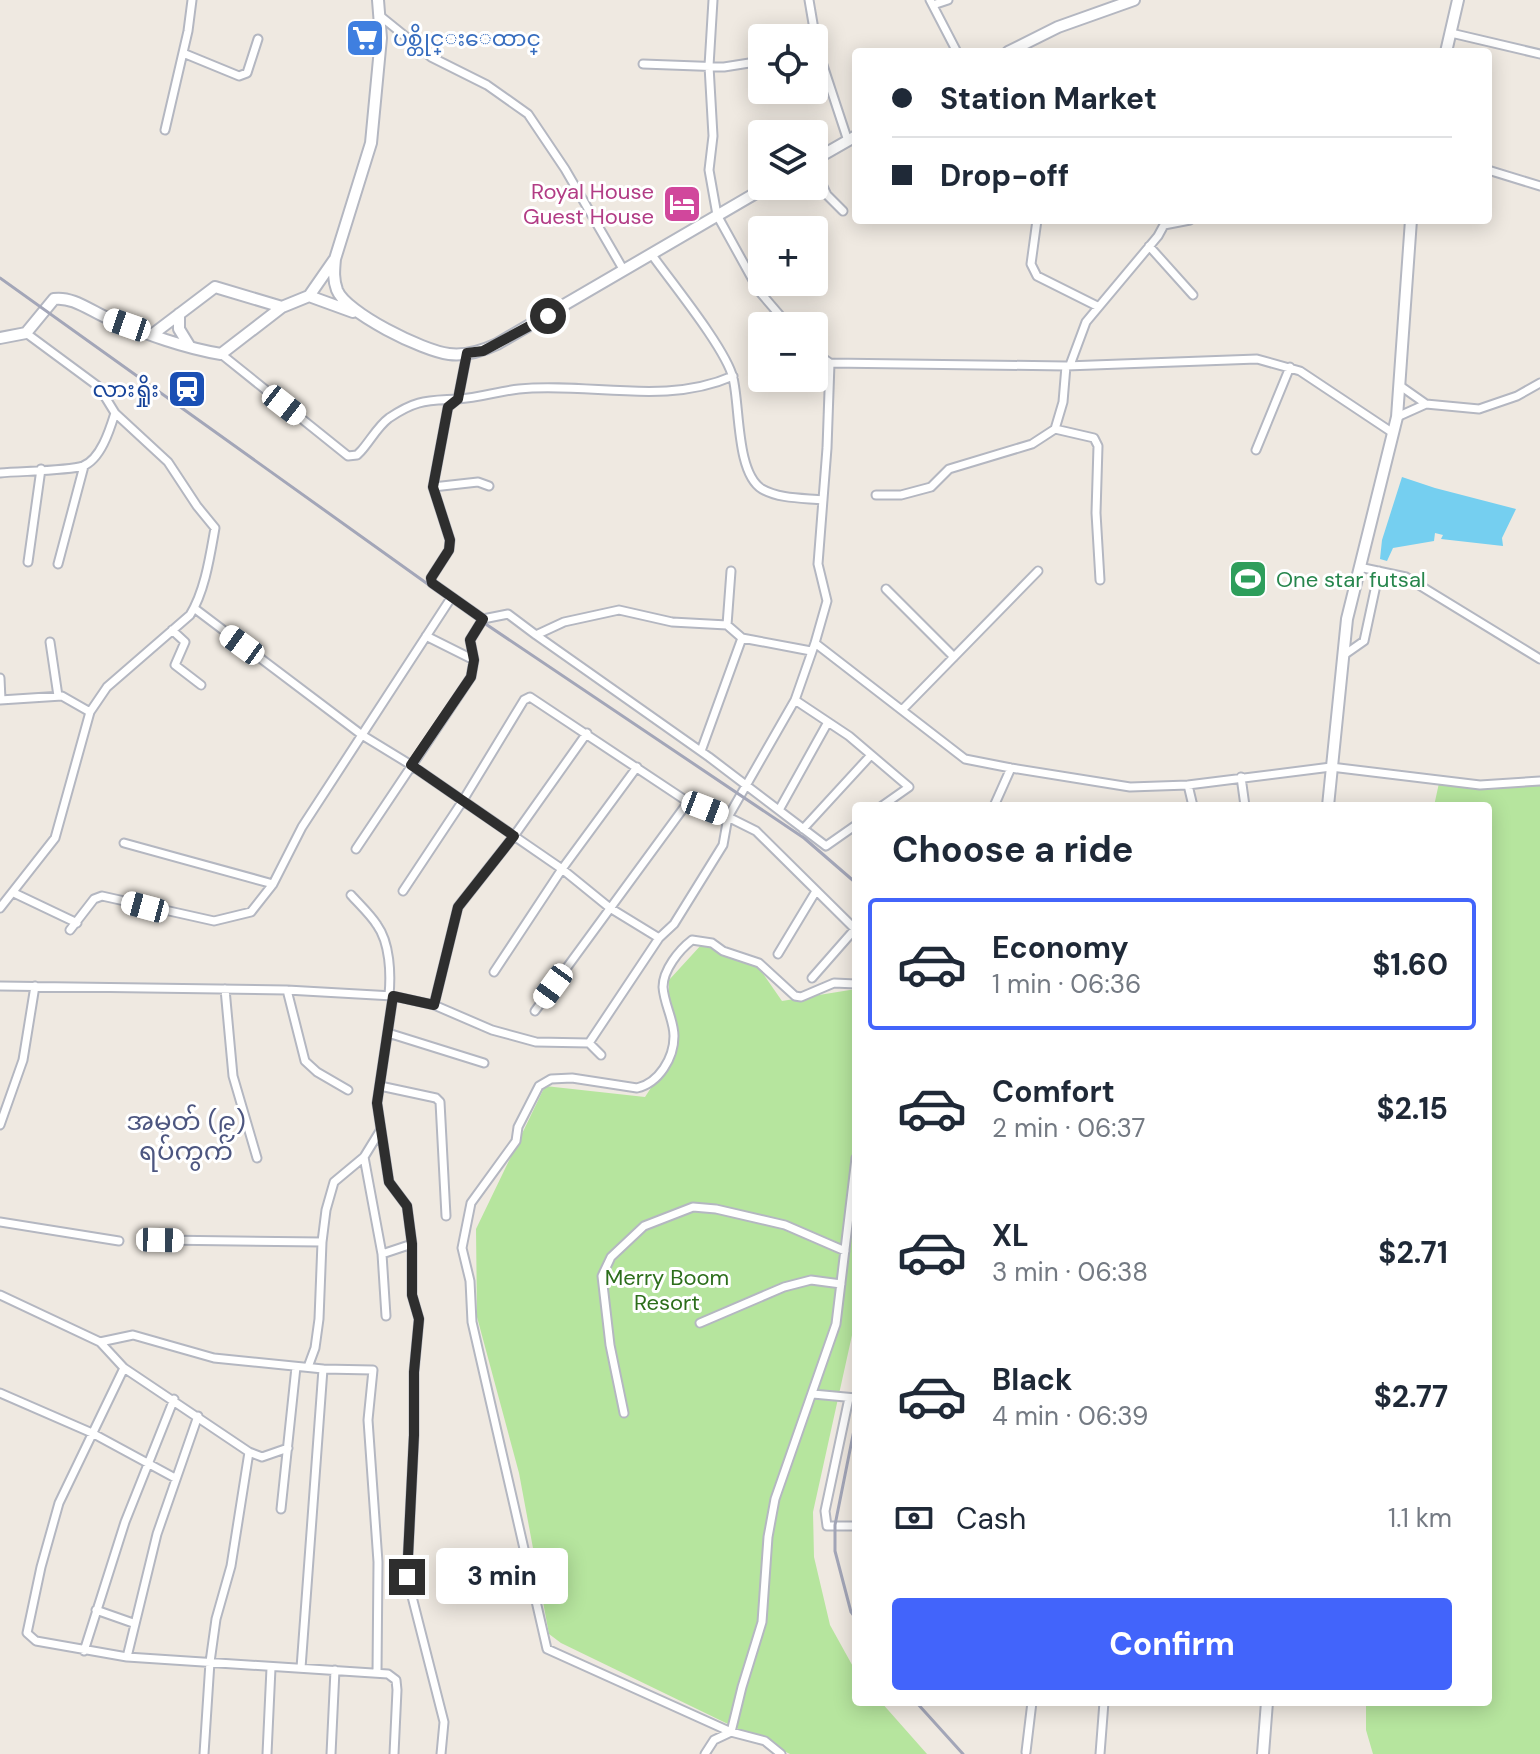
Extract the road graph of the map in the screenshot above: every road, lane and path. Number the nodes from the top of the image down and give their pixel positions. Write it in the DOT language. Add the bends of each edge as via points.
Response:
graph roads {
  1 [pos="192,0"];
  2 [pos="378,0"];
  3 [pos="713,0"];
  4 [pos="809,0"];
  5 [pos="948,0"];
  6 [pos="1134,0"];
  7 [pos="1458,0"];
  8 [pos="931,2"];
  9 [pos="379,15"];
  10 [pos="812,24"];
  11 [pos="1451,33"];
  12 [pos="258,39"];
  13 [pos="955,48"];
  14 [pos="1016,48"];
  15 [pos="1447,48"];
  16 [pos="183,53"];
  17 [pos="1540,54"];
  18 [pos="748,62"];
  19 [pos="643,64"];
  20 [pos="709,66"];
  21 [pos="828,80"];
  22 [pos="165,130"];
  23 [pos="852,139"];
  24 [pos="828,152"];
  25 [pos="1492,171"];
  26 [pos="1540,186"];
  27 [pos="828,196"];
  28 [pos="748,197"];
  29 [pos="843,211"];
  30 [pos="717,215"];
  31 [pos="1037,224"];
  32 [pos="1163,224"];
  33 [pos="1411,224"];
  34 [pos="1149,246"];
  35 [pos="652,255"];
  36 [pos="335,259"];
  37 [pos="623,269"];
  38 [pos="1193,295"];
  39 [pos="309,296"];
  40 [pos="1097,306"];
  41 [pos="282,307"];
  42 [pos="777,312"];
  43 [pos="179,314"];
  44 [pos="367,318"];
  45 [pos="26,333"];
  46 [pos="153,334"];
  47 [pos="0,338"];
  48 [pos="190,347"];
  49 [pos="467,353"];
  50 [pos="221,354"];
  51 [pos="830,363"];
  52 [pos="1068,365"];
  53 [pos="1290,367"];
  54 [pos="733,376"];
  55 [pos="1540,383"];
  56 [pos="1399,385"];
  57 [pos="458,399"];
  58 [pos="1426,404"];
  59 [pos="115,413"];
  60 [pos="1397,417"];
  61 [pos="1055,429"];
  62 [pos="1393,433"];
  63 [pos="1256,450"];
  64 [pos="84,466"];
  65 [pos="41,469"];
  66 [pos="0,473"];
  67 [pos="489,486"];
  68 [pos="433,487"];
  69 [pos="876,495"];
  70 [pos="823,500"];
  71 [pos="28,562"];
  72 [pos="58,564"];
  73 [pos="1359,567"];
  74 [pos="731,571"];
  75 [pos="1038,571"];
  76 [pos="1379,571"];
  77 [pos="1100,580"];
  78 [pos="886,589"];
  79 [pos="451,598"];
  80 [pos="194,608"];
  81 [pos="483,619"];
  82 [pos="727,625"];
  83 [pos="172,630"];
  84 [pos="536,635"];
  85 [pos="426,636"];
  86 [pos="742,638"];
  87 [pos="50,642"];
  88 [pos="813,647"];
  89 [pos="1342,656"];
  90 [pos="954,657"];
  91 [pos="1540,659"];
  92 [pos="474,660"];
  93 [pos="0,678"];
  94 [pos="201,685"];
  95 [pos="58,696"];
  96 [pos="0,700"];
  97 [pos="795,700"];
  98 [pos="903,709"];
  99 [pos="90,712"];
  100 [pos="828,722"];
  101 [pos="587,733"];
  102 [pos="362,735"];
  103 [pos="701,751"];
  104 [pos="871,755"];
  105 [pos="411,765"];
  106 [pos="637,767"];
  107 [pos="1331,767"];
  108 [pos="1011,768"];
  109 [pos="1241,777"];
  110 [pos="1540,781"];
  111 [pos="747,785"];
  112 [pos="1188,785"];
  113 [pos="462,802"];
  114 [pos="688,802"];
  115 [pos="888,802"];
  116 [pos="996,802"];
  117 [pos="1192,802"];
  118 [pos="1244,802"];
  119 [pos="1328,802"];
  120 [pos="779,810"];
  121 [pos="728,817"];
  122 [pos="852,828"];
  123 [pos="803,829"];
  124 [pos="514,836"];
  125 [pos="124,843"];
  126 [pos="356,849"];
  127 [pos="562,869"];
  128 [pos="273,884"];
  129 [pos="403,891"];
  130 [pos="816,891"];
  131 [pos="14,893"];
  132 [pos="351,895"];
  133 [pos="0,908"];
  134 [pos="610,908"];
  135 [pos="77,923"];
  136 [pos="852,926"];
  137 [pos="70,930"];
  138 [pos="852,932"];
  139 [pos="659,938"];
  140 [pos="778,954"];
  141 [pos="494,972"];
  142 [pos="812,978"];
  143 [pos="852,984"];
  144 [pos="0,986"];
  145 [pos="35,986"];
  146 [pos="225,989"];
  147 [pos="287,990"];
  148 [pos="391,996"];
  149 [pos="434,1005"];
  150 [pos="535,1011"];
  151 [pos="388,1033"];
  152 [pos="589,1043"];
  153 [pos="601,1055"];
  154 [pos="484,1063"];
  155 [pos="380,1086"];
  156 [pos="348,1090"];
  157 [pos="0,1125"];
  158 [pos="380,1130"];
  159 [pos="364,1157"];
  160 [pos="257,1158"];
  161 [pos="852,1192"];
  162 [pos="446,1216"];
  163 [pos="0,1222"];
  164 [pos="160,1240"];
  165 [pos="119,1241"];
  166 [pos="322,1242"];
  167 [pos="412,1244"];
  168 [pos="845,1251"];
  169 [pos="382,1254"];
  170 [pos="841,1284"];
  171 [pos="0,1295"];
  172 [pos="386,1316"];
  173 [pos="700,1323"];
  174 [pos="100,1342"];
  175 [pos="296,1367"];
  176 [pos="308,1367"];
  177 [pos="124,1368"];
  178 [pos="323,1369"];
  179 [pos="0,1393"];
  180 [pos="813,1394"];
  181 [pos="852,1398"];
  182 [pos="174,1399"];
  183 [pos="624,1413"];
  184 [pos="198,1416"];
  185 [pos="92,1433"];
  186 [pos="288,1448"];
  187 [pos="249,1452"];
  188 [pos="150,1463"];
  189 [pos="175,1478"];
  190 [pos="281,1509"];
  191 [pos="852,1526"];
  192 [pos="96,1610"];
  193 [pos="133,1623"];
  194 [pos="84,1651"];
  195 [pos="127,1657"];
  196 [pos="210,1662"];
  197 [pos="271,1668"];
  198 [pos="301,1668"];
  199 [pos="335,1670"];
  200 [pos="377,1673"];
  201 [pos="1032,1706"];
  202 [pos="1104,1706"];
  203 [pos="1267,1706"];
  204 [pos="731,1732"];
  205 [pos="1026,1752"];
  206 [pos="204,1754"];
  207 [pos="267,1754"];
  208 [pos="331,1754"];
  209 [pos="394,1754"];
  210 [pos="441,1754"];
  211 [pos="705,1754"];
  212 [pos="781,1754"];
  213 [pos="1100,1754"];
  214 [pos="1263,1754"];
  1 -- 16 [label="street"];
  2 -- 9 [label="main road"];
  3 -- 20 [label="street"];
  4 -- 10 [label="street"];
  5 -- 8 [label="street"];
  6 -- 14 [label="main road"];
  7 -- 11 [label="main road"];
  8 -- 13 [label="street"];
  9 -- 36 [label="main road" via="371,143"];
  9 -- 37 [label="street" via="431,57 487,85 528,114"];
  11 -- 15 [label="main road"];
  11 -- 17 [label="street"];
  12 -- 16 [label="street" via="247,73 239,76"];
  16 -- 22 [label="street"];
  18 -- 20 [label="street"];
  19 -- 20 [label="street"];
  20 -- 30 [label="street" via="709,170"];
  21 -- 23 [label="street"];
  23 -- 24 [label="main road"];
  25 -- 26 [label="street"];
  27 -- 29 [label="street"];
  28 -- 30 [label="main road"];
  30 -- 35 [label="main road"];
  30 -- 42 [label="street" via="759,291"];
  31 -- 40 [label="street" via="1033,271"];
  32 -- 34 [label="street"];
  33 -- 56 [label="main road"];
  34 -- 38 [label="street"];
  34 -- 40 [label="street"];
  35 -- 37 [label="main road"];
  35 -- 54 [label="street"];
  36 -- 39 [label="main road"];
  36 -- 44 [label="main road" via="337,291 347,306"];
  37 -- 49 [label="main road" via="510,338"];
  39 -- 41 [label="main road"];
  39 -- 44 [label="main road"];
  40 -- 52 [label="street"];
  41 -- 43 [label="main road" via="215,287"];
  41 -- 50 [label="main road"];
  43 -- 46 [label="main road"];
  43 -- 48 [label="main road" via="179,329"];
  44 -- 49 [label="main road" via="425,348"];
  45 -- 46 [label="main road" via="54,299 65,297"];
  45 -- 47 [label="main road"];
  45 -- 59 [label="street" via="99,387"];
  46 -- 48 [label="main road"];
  48 -- 50 [label="main road"];
  49 -- 57 [label="street"];
  50 -- 57 [label="street" via="348,456 357,455 386,420 414,404"];
  51 -- 52 [label="street"];
  51 -- 70 [label="street"];
  52 -- 53 [label="street" via="1257,359"];
  52 -- 61 [label="street"];
  53 -- 62 [label="street"];
  53 -- 63 [label="street"];
  54 -- 57 [label="street" via="650,393 520,389"];
  54 -- 70 [label="street" via="749,472 761,489"];
  55 -- 58 [label="street" via="1479,409"];
  56 -- 58 [label="street"];
  56 -- 60 [label="main road"];
  57 -- 68 [label="street" via="448,407"];
  58 -- 60 [label="street"];
  59 -- 64 [label="street" via="97,454"];
  59 -- 80 [label="street" via="168,462 215,528"];
  60 -- 62 [label="main road"];
  61 -- 69 [label="street" via="1032,444 949,469 931,487"];
  61 -- 77 [label="street" via="1094,438 1098,446"];
  62 -- 73 [label="main road"];
  64 -- 65 [label="street"];
  64 -- 72 [label="street"];
  65 -- 66 [label="street"];
  65 -- 71 [label="street"];
  67 -- 68 [label="street" via="478,482"];
  68 -- 79 [label="street" via="450,540 431,578"];
  70 -- 88 [label="street" via="818,564 827,601"];
  73 -- 76 [label="street"];
  73 -- 89 [label="main road"];
  74 -- 82 [label="street"];
  75 -- 90 [label="street"];
  76 -- 89 [label="street" via="1364,641"];
  76 -- 91 [label="street" via="1406,577"];
  78 -- 90 [label="street"];
  79 -- 81 [label="street"];
  79 -- 85 [label="street"];
  80 -- 83 [label="street"];
  80 -- 102 [label="street"];
  81 -- 84 [label="street" via="508,614"];
  81 -- 92 [label="street" via="470,640"];
  82 -- 84 [label="street" via="672,622 619,610 564,622"];
  82 -- 86 [label="street"];
  83 -- 94 [label="street" via="185,642 175,665"];
  83 -- 99 [label="street" via="107,687"];
  84 -- 103 [label="street"];
  85 -- 92 [label="street"];
  85 -- 102 [label="street"];
  86 -- 88 [label="street"];
  86 -- 103 [label="street"];
  87 -- 95 [label="street"];
  88 -- 97 [label="street"];
  88 -- 98 [label="street"];
  89 -- 107 [label="main road"];
  90 -- 98 [label="street"];
  92 -- 105 [label="street" via="471,677"];
  93 -- 96 [label="street"];
  95 -- 96 [label="street"];
  95 -- 99 [label="street"];
  97 -- 100 [label="street"];
  97 -- 111 [label="street"];
  98 -- 108 [label="street" via="965,759"];
  99 -- 131 [label="street" via="55,838"];
  100 -- 104 [label="street"];
  100 -- 120 [label="street"];
  101 -- 106 [label="street"];
  101 -- 113 [label="street" via="530,697 524,700"];
  101 -- 124 [label="street"];
  102 -- 105 [label="street"];
  102 -- 128 [label="street" via="302,827"];
  103 -- 111 [label="street"];
  104 -- 115 [label="street" via="909,787"];
  104 -- 123 [label="street"];
  105 -- 113 [label="street"];
  105 -- 126 [label="street"];
  106 -- 114 [label="street"];
  106 -- 127 [label="street"];
  107 -- 109 [label="street"];
  107 -- 110 [label="street" via="1480,785"];
  107 -- 119 [label="main road"];
  108 -- 112 [label="street" via="1130,787"];
  108 -- 116 [label="street"];
  109 -- 112 [label="street"];
  109 -- 118 [label="street"];
  111 -- 120 [label="street"];
  111 -- 121 [label="street"];
  112 -- 117 [label="street"];
  113 -- 124 [label="street"];
  113 -- 129 [label="street"];
  114 -- 121 [label="street"];
  114 -- 134 [label="street"];
  120 -- 123 [label="street"];
  121 -- 130 [label="street" via="756,831"];
  121 -- 139 [label="street" via="723,845 674,924"];
  122 -- 123 [label="street" via="826,846"];
  124 -- 127 [label="street"];
  124 -- 149 [label="street" via="458,907"];
  125 -- 128 [label="street"];
  127 -- 134 [label="street"];
  127 -- 141 [label="street"];
  128 -- 135 [label="street" via="251,912 236,917 193,918 102,896"];
  130 -- 136 [label="street"];
  130 -- 140 [label="street"];
  131 -- 133 [label="street"];
  131 -- 135 [label="street"];
  132 -- 148 [label="street" via="384,939"];
  134 -- 139 [label="street"];
  134 -- 150 [label="street"];
  135 -- 137 [label="street"];
  138 -- 142 [label="street"];
  139 -- 152 [label="street"];
  143 -- 204 [label="street" via="834,983 795,996 759,963 692,940 664,979 674,1034 659,1076 637,1088 572,1078 539,1086 516,1141 471,1203 462,1248 472,1322 547,1649"];
  144 -- 145 [label="street"];
  145 -- 146 [label="street"];
  145 -- 157 [label="street" via="23,1060"];
  146 -- 147 [label="street"];
  146 -- 160 [label="street" via="233,1076"];
  147 -- 148 [label="street"];
  147 -- 156 [label="street" via="305,1061"];
  148 -- 149 [label="street"];
  148 -- 151 [label="street"];
  149 -- 152 [label="street" via="536,1042"];
  151 -- 154 [label="street"];
  151 -- 155 [label="street"];
  152 -- 153 [label="street"];
  155 -- 158 [label="street"];
  155 -- 162 [label="street" via="440,1102"];
  158 -- 159 [label="street"];
  158 -- 167 [label="street" via="389,1182 407,1206"];
  159 -- 166 [label="street" via="334,1182"];
  159 -- 169 [label="street"];
  161 -- 168 [label="street"];
  163 -- 165 [label="street"];
  164 -- 166 [label="street"];
  166 -- 176 [label="street" via="319,1319"];
  167 -- 169 [label="street"];
  167 -- 210 [label="street" via="412,1295 419,1319 407,1577 444,1722"];
  168 -- 170 [label="street"];
  168 -- 183 [label="street" via="785,1225 716,1209 693,1207 644,1226 611,1257 602,1276"];
  169 -- 172 [label="street"];
  170 -- 173 [label="street" via="811,1280 784,1287"];
  170 -- 180 [label="street" via="836,1324"];
  171 -- 174 [label="street"];
  174 -- 175 [label="street" via="133,1335 214,1358"];
  174 -- 177 [label="street"];
  175 -- 176 [label="street"];
  175 -- 186 [label="street"];
  176 -- 178 [label="street"];
  177 -- 182 [label="street"];
  177 -- 185 [label="street"];
  178 -- 198 [label="street"];
  178 -- 200 [label="street" via="373,1370 368,1420 378,1562"];
  179 -- 185 [label="street"];
  180 -- 181 [label="street"];
  180 -- 204 [label="street" via="775,1499 762,1622"];
  181 -- 191 [label="street" via="825,1511 827,1526"];
  182 -- 184 [label="street"];
  182 -- 188 [label="street"];
  184 -- 187 [label="street"];
  184 -- 189 [label="street"];
  185 -- 188 [label="street"];
  185 -- 194 [label="street" via="59,1503 27,1633 36,1641"];
  186 -- 187 [label="street" via="262,1457"];
  186 -- 190 [label="street"];
  187 -- 196 [label="street"];
  188 -- 189 [label="street"];
  188 -- 192 [label="street"];
  189 -- 193 [label="street"];
  192 -- 193 [label="street"];
  192 -- 194 [label="street"];
  193 -- 195 [label="street"];
  194 -- 195 [label="street"];
  195 -- 196 [label="street"];
  196 -- 197 [label="street"];
  196 -- 206 [label="street"];
  197 -- 198 [label="street"];
  197 -- 207 [label="street"];
  198 -- 199 [label="street"];
  199 -- 200 [label="street"];
  199 -- 208 [label="street"];
  200 -- 209 [label="street" via="396,1680"];
  201 -- 205 [label="street"];
  202 -- 213 [label="street"];
  203 -- 214 [label="main road"];
  204 -- 211 [label="street" via="714,1740"];
  204 -- 212 [label="street" via="765,1741"];
}
